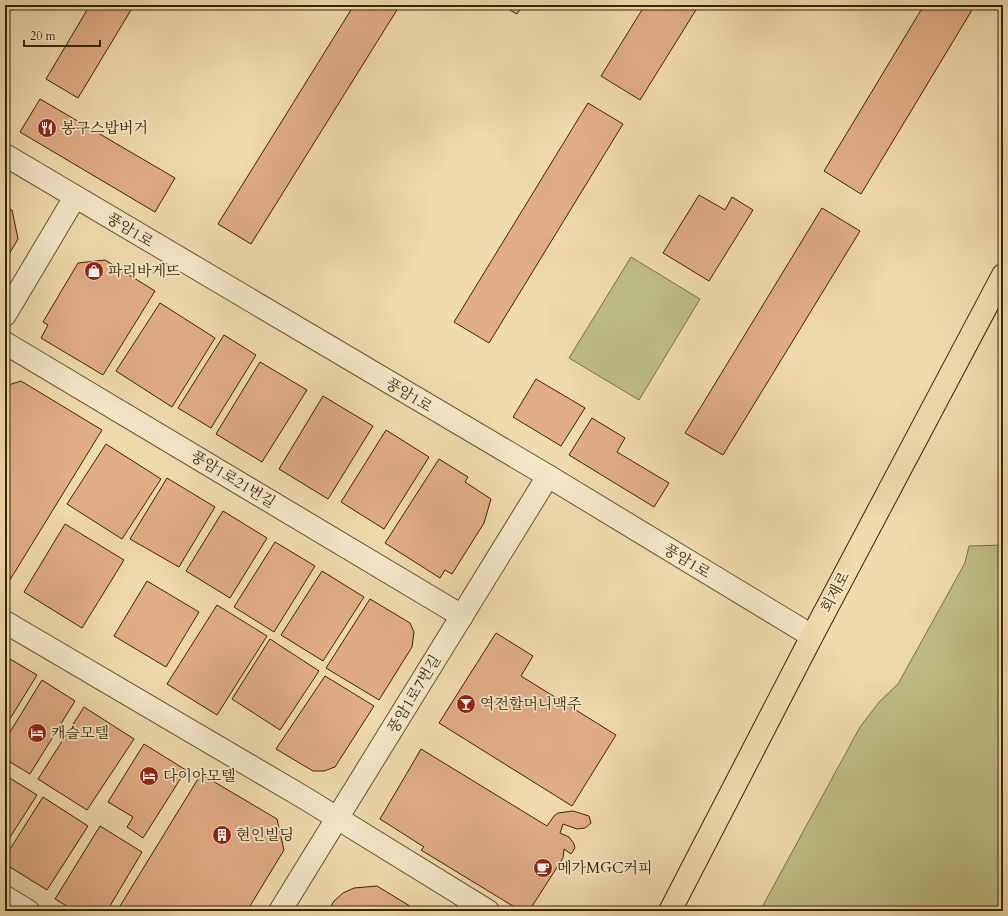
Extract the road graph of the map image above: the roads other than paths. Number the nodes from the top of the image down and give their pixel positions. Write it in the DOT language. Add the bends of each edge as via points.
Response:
graph roads {
  1 [pos="5,155"];
  2 [pos="75,197"];
  3 [pos="1003,275"];
  4 [pos="5,315"];
  5 [pos="5,343"];
  6 [pos="548,476"];
  7 [pos="462,616"];
  8 [pos="5,622"];
  9 [pos="812,636"];
  10 [pos="338,818"];
  11 [pos="5,898"];
  12 [pos="28,911"];
  13 [pos="280,911"];
  14 [pos="488,911"];
  15 [pos="670,911"];
  1 -- 2 [label="street, 풍암1로"];
  2 -- 4 [label="street"];
  2 -- 6 [label="street, 풍암1로"];
  3 -- 9 [label="main road, 회재로"];
  5 -- 7 [label="street, 풍암1로21번길"];
  6 -- 7 [label="street, 풍암1로7번길"];
  6 -- 9 [label="street, 풍암1로"];
  7 -- 10 [label="street, 풍암1로7번길"];
  8 -- 10 [label="street"];
  9 -- 15 [label="main road, 회재로"];
  10 -- 13 [label="street, 풍암1로7번길"];
  10 -- 14 [label="street"];
  11 -- 12 [label="street"];
}
